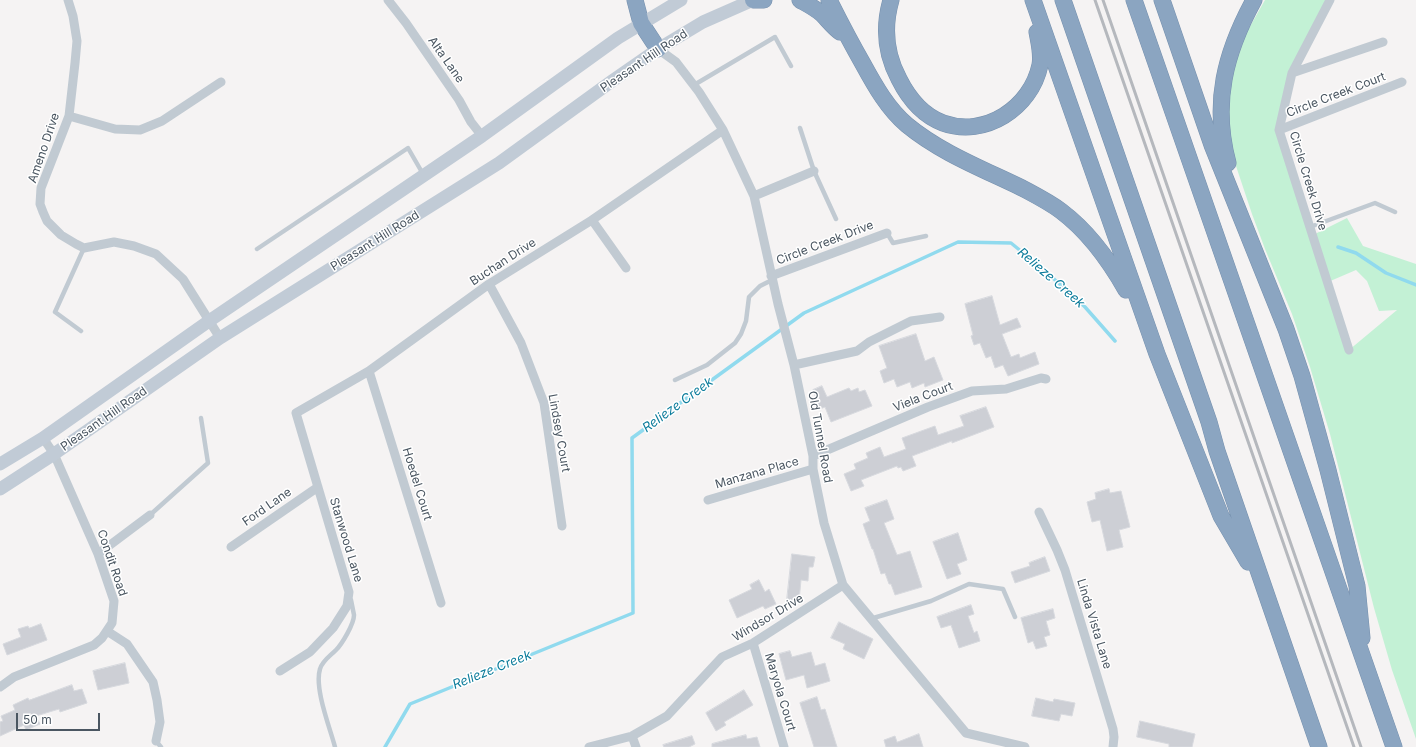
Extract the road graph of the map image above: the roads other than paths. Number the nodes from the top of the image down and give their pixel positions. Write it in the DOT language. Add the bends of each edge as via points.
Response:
graph roads {
  1 [pos="68,0"];
  2 [pos="388,0"];
  3 [pos="635,0"];
  4 [pos="681,0"];
  5 [pos="753,0"];
  6 [pos="764,0"];
  7 [pos="800,0"];
  8 [pos="829,0"];
  9 [pos="891,0"];
  10 [pos="1028,0"];
  11 [pos="1033,0"];
  12 [pos="1063,0"];
  13 [pos="1134,0"];
  14 [pos="1162,0"];
  15 [pos="1254,0"];
  16 [pos="1330,0"];
  17 [pos="641,23"];
  18 [pos="850,40"];
  19 [pos="1383,42"];
  20 [pos="658,49"];
  21 [pos="791,66"];
  22 [pos="1292,73"];
  23 [pos="221,82"];
  24 [pos="1402,82"];
  25 [pos="694,85"];
  26 [pos="69,116"];
  27 [pos="800,128"];
  28 [pos="723,130"];
  29 [pos="1279,130"];
  30 [pos="482,136"];
  31 [pos="814,171"];
  32 [pos="424,176"];
  33 [pos="754,196"];
  34 [pos="1395,212"];
  35 [pos="836,219"];
  36 [pos="592,220"];
  37 [pos="1243,223"];
  38 [pos="1310,227"];
  39 [pos="887,233"];
  40 [pos="926,236"];
  41 [pos="84,248"];
  42 [pos="257,248"];
  43 [pos="626,268"];
  44 [pos="772,278"];
  45 [pos="489,284"];
  46 [pos="940,317"];
  47 [pos="209,321"];
  48 [pos="81,332"];
  49 [pos="220,338"];
  50 [pos="1349,350"];
  51 [pos="1157,354"];
  52 [pos="794,365"];
  53 [pos="369,371"];
  54 [pos="1046,379"];
  55 [pos="675,380"];
  56 [pos="296,413"];
  57 [pos="201,418"];
  58 [pos="43,438"];
  59 [pos="54,454"];
  60 [pos="813,456"];
  61 [pos="0,464"];
  62 [pos="813,469"];
  63 [pos="318,487"];
  64 [pos="0,489"];
  65 [pos="708,500"];
  66 [pos="1039,512"];
  67 [pos="150,515"];
  68 [pos="562,526"];
  69 [pos="231,547"];
  70 [pos="98,554"];
  71 [pos="843,585"];
  72 [pos="349,592"];
  73 [pos="1266,595"];
  74 [pos="441,603"];
  75 [pos="1015,617"];
  76 [pos="870,619"];
  77 [pos="107,631"];
  78 [pos="752,643"];
  79 [pos="1364,663"];
  80 [pos="280,671"];
  81 [pos="0,687"];
  82 [pos="632,736"];
  83 [pos="159,744"];
  84 [pos="335,747"];
  85 [pos="589,747"];
  86 [pos="636,747"];
  87 [pos="784,747"];
  88 [pos="1025,747"];
  89 [pos="1114,747"];
  90 [pos="1319,747"];
  91 [pos="1394,747"];
  1 -- 26 [label="street, Ameno Drive" via="77,42"];
  2 -- 30 [label="street, Alta Lane"];
  3 -- 17 [label="highway"];
  4 -- 17 [label="main road, Pleasant Hill Road"];
  5 -- 6 [label="highway"];
  5 -- 20 [label="main road, Pleasant Hill Road" via="703,22"];
  7 -- 18 [label="highway" via="812,6"];
  8 -- 18 [label="highway"];
  9 -- 10 [label="highway" via="885,34 888,54 905,91 916,105 942,123 974,126 990,123 1004,116 1028,94 1036,80 1040,64 1040,47"];
  11 -- 51 [label="highway"];
  12 -- 73 [label="highway"];
  13 -- 79 [label="highway"];
  14 -- 37 [label="highway" via="1212,145"];
  15 -- 37 [label="highway" via="1235,40 1223,81 1221,102 1223,146"];
  16 -- 22 [label="street, Circle Creek Drive"];
  17 -- 20 [label="highway"];
  17 -- 30 [label="main road, Pleasant Hill Road"];
  18 -- 51 [label="highway" via="878,91 906,125 947,152 1038,197 1061,211 1082,230 1101,250 1115,271"];
  19 -- 22 [label="street"];
  20 -- 25 [label="street, Old Tunnel Road" via="676,62"];
  20 -- 49 [label="main road, Pleasant Hill Road" via="499,163"];
  21 -- 25 [label="lane" via="775,37"];
  22 -- 29 [label="street, Circle Creek Drive"];
  23 -- 26 [label="street" via="162,121 140,130 115,129"];
  24 -- 29 [label="street, Circle Creek Court"];
  25 -- 28 [label="street, Old Tunnel Road"];
  26 -- 41 [label="street, Ameno Drive" via="41,188 40,204 48,221 61,235"];
  27 -- 31 [label="lane"];
  28 -- 33 [label="street, Old Tunnel Road"];
  28 -- 36 [label="street, Buchan Drive"];
  29 -- 38 [label="street, Circle Creek Drive"];
  30 -- 32 [label="main road, Pleasant Hill Road"];
  31 -- 33 [label="street"];
  31 -- 35 [label="lane"];
  32 -- 42 [label="lane" via="408,148"];
  32 -- 47 [label="main road, Pleasant Hill Road"];
  33 -- 44 [label="street, Old Tunnel Road"];
  34 -- 38 [label="lane" via="1375,203"];
  36 -- 43 [label="street"];
  36 -- 45 [label="street, Buchan Drive"];
  37 -- 79 [label="highway" via="1286,329 1309,399 1357,586"];
  38 -- 50 [label="street, Circle Creek Drive"];
  39 -- 40 [label="lane" via="893,243"];
  39 -- 44 [label="street, Circle Creek Drive"];
  41 -- 47 [label="street" via="114,242 156,254 183,279"];
  41 -- 48 [label="lane" via="55,312"];
  44 -- 52 [label="street, Old Tunnel Road"];
  44 -- 55 [label="lane" via="749,298 746,320 735,343 706,365"];
  45 -- 53 [label="street, Buchan Drive"];
  45 -- 68 [label="street, Lindsey Court" via="521,343 544,403"];
  46 -- 52 [label="street" via="911,321 869,342 857,351"];
  47 -- 49 [label="street"];
  47 -- 58 [label="main road, Pleasant Hill Road"];
  49 -- 59 [label="main road, Pleasant Hill Road"];
  51 -- 73 [label="highway" via="1221,516"];
  52 -- 60 [label="street, Old Tunnel Road"];
  53 -- 56 [label="street, Buchan Drive"];
  53 -- 74 [label="street, Hoedel Court"];
  54 -- 60 [label="street, Viela Court" via="1040,378 1006,389 972,391 928,406"];
  56 -- 63 [label="street, Stanwood Lane"];
  57 -- 67 [label="lane" via="208,463"];
  58 -- 59 [label="street, Condit Road"];
  58 -- 61 [label="main road, Pleasant Hill Road"];
  59 -- 64 [label="main road, Pleasant Hill Road"];
  59 -- 70 [label="street, Condit Road"];
  60 -- 62 [label="street, Old Tunnel Road"];
  62 -- 65 [label="street, Manzana Place"];
  62 -- 71 [label="street, Old Tunnel Road" via="824,523"];
  63 -- 69 [label="street, Ford Lane"];
  63 -- 72 [label="street, Stanwood Lane"];
  66 -- 89 [label="street, Linda Vista Lane" via="1065,570 1113,729"];
  67 -- 70 [label="street"];
  70 -- 77 [label="street, Condit Road" via="114,601 112,623"];
  71 -- 76 [label="street, Old Tunnel Road"];
  71 -- 78 [label="street, Windsor Drive"];
  72 -- 80 [label="street, Stanwood Lane" via="347,606 333,628 310,652"];
  72 -- 84 [label="lane" via="354,616 337,649 320,669 322,703"];
  73 -- 90 [label="highway"];
  75 -- 76 [label="lane" via="1003,589 969,584 931,601"];
  76 -- 88 [label="street, Old Tunnel Road" via="966,733"];
  77 -- 81 [label="street, Condit Road" via="94,645 14,677"];
  77 -- 83 [label="street" via="127,644 153,682 160,722"];
  78 -- 82 [label="street, Windsor Drive" via="722,658 667,716"];
  78 -- 87 [label="street, Maryola Court"];
  79 -- 91 [label="highway"];
  82 -- 85 [label="street, Windsor Drive"];
  82 -- 86 [label="street"];
}
